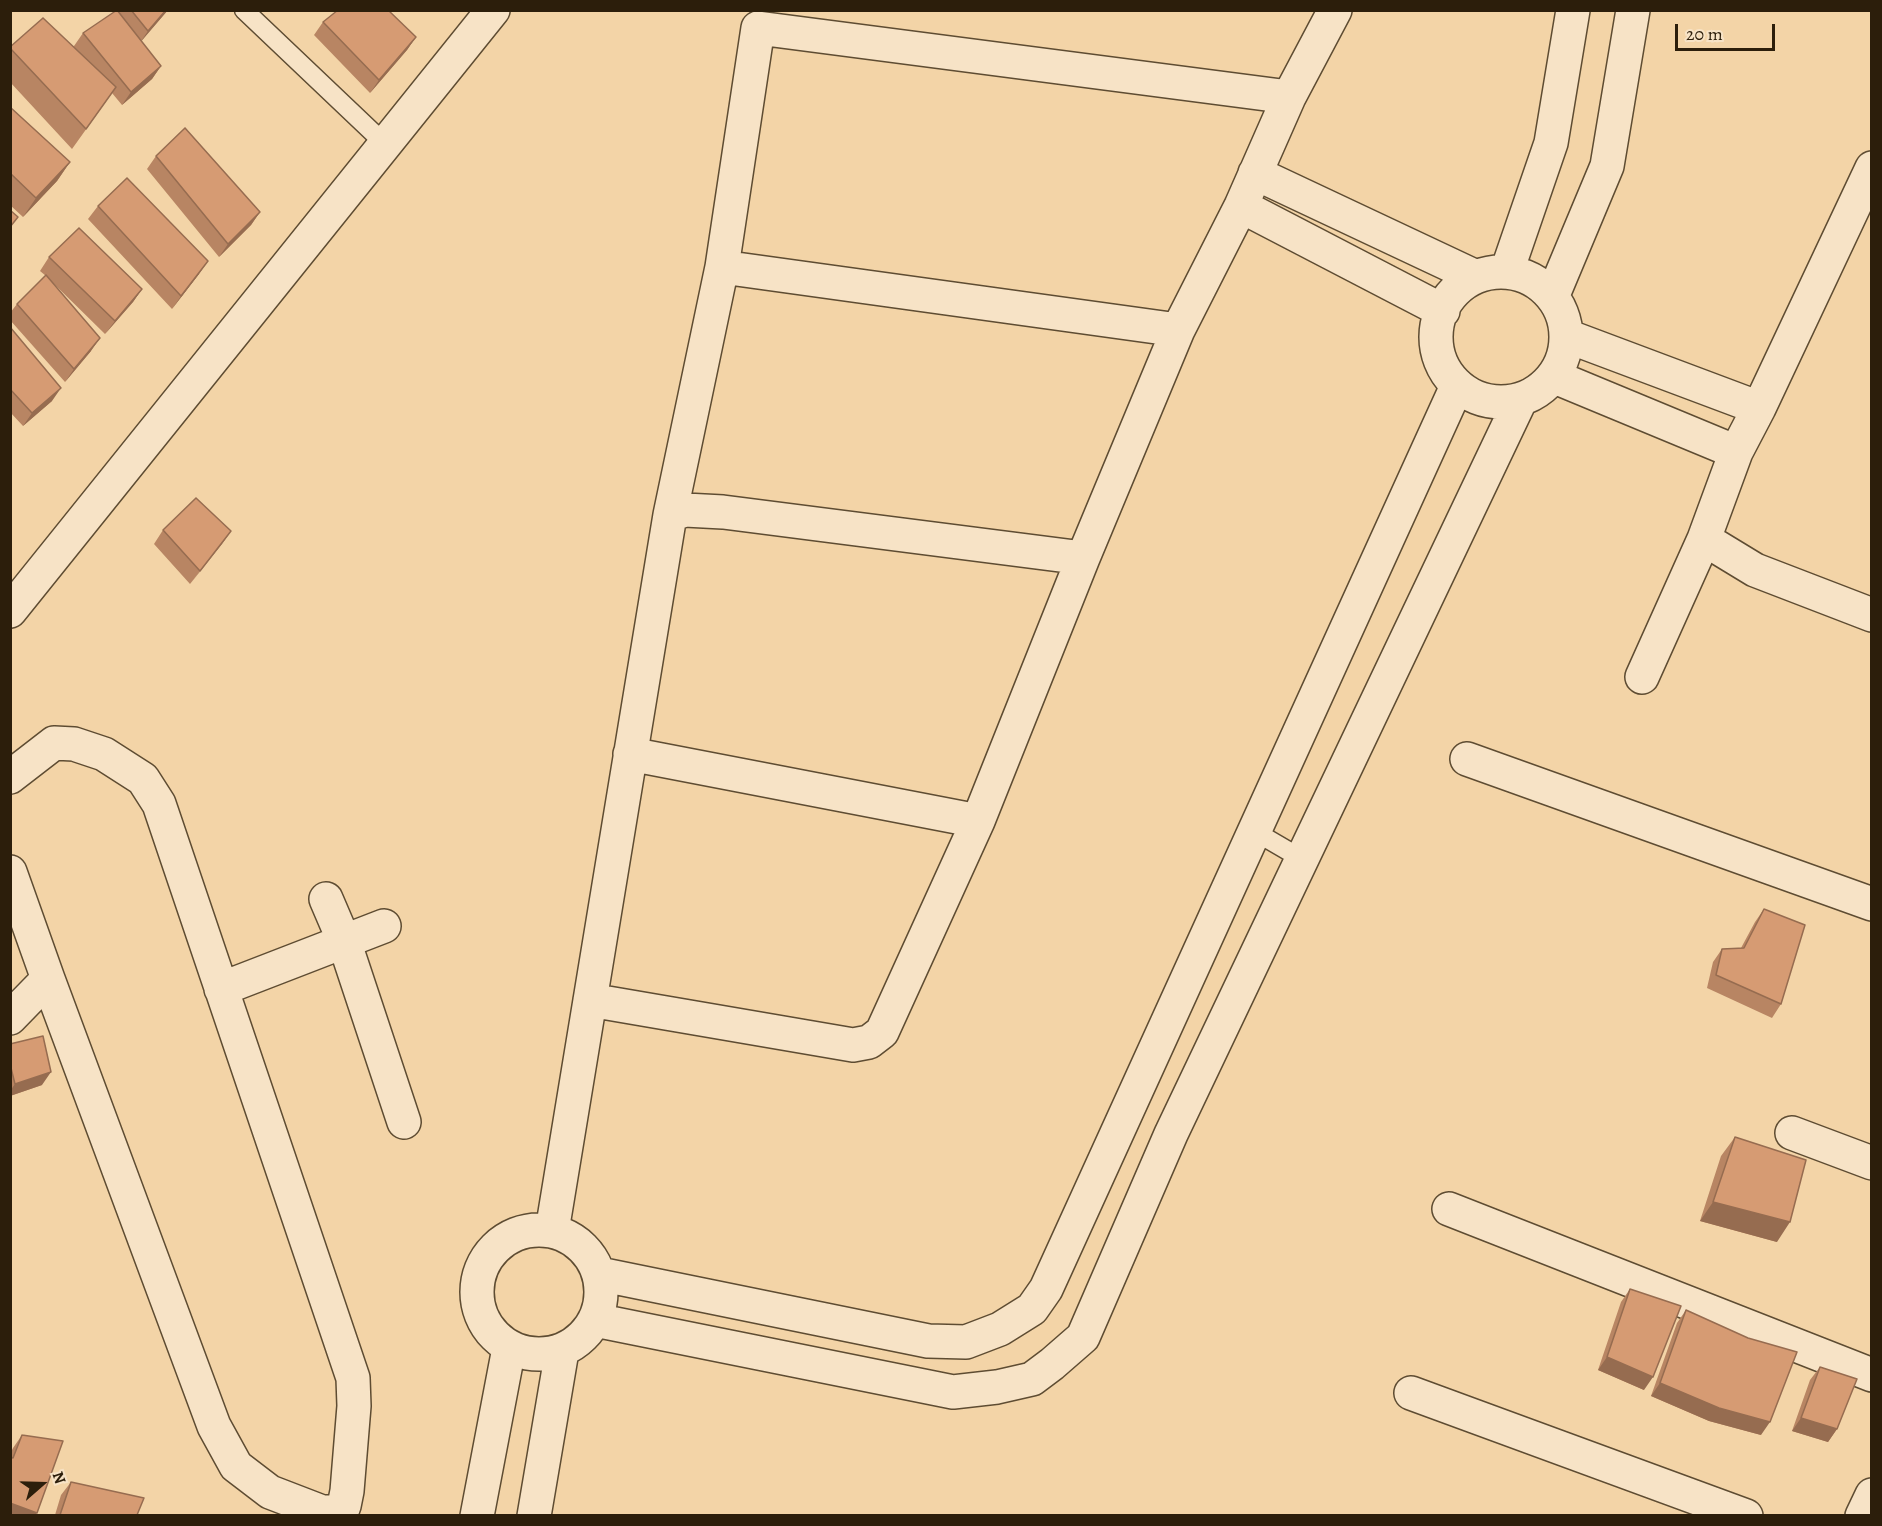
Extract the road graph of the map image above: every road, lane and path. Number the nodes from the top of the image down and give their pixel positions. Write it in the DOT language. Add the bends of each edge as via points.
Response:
graph roads {
  1 [pos="244,10"];
  2 [pos="493,10"];
  3 [pos="1335,10"];
  4 [pos="1573,10"];
  5 [pos="1633,10"];
  6 [pos="760,19"];
  7 [pos="1289,97"];
  8 [pos="385,144"];
  9 [pos="1872,168"];
  10 [pos="1255,173"];
  11 [pos="1240,206"];
  12 [pos="1863,214"];
  13 [pos="722,267"];
  14 [pos="1507,271"];
  15 [pos="1474,276"];
  16 [pos="1552,295"];
  17 [pos="1443,311"];
  18 [pos="1178,330"];
  19 [pos="1567,336"];
  20 [pos="1555,376"];
  21 [pos="1457,386"];
  22 [pos="1520,401"];
  23 [pos="1759,408"];
  24 [pos="1736,452"];
  25 [pos="670,515"];
  26 [pos="1704,539"];
  27 [pos="1083,558"];
  28 [pos="10,610"];
  29 [pos="1872,615"];
  30 [pos="1642,677"];
  31 [pos="630,754"];
  32 [pos="1467,759"];
  33 [pos="10,777"];
  34 [pos="978,821"];
  35 [pos="1254,831"];
  36 [pos="1302,859"];
  37 [pos="10,872"];
  38 [pos="326,899"];
  39 [pos="1872,904"];
  40 [pos="384,926"];
  41 [pos="344,941"];
  42 [pos="48,979"];
  43 [pos="222,989"];
  44 [pos="590,1000"];
  45 [pos="10,1018"];
  46 [pos="404,1122"];
  47 [pos="1792,1133"];
  48 [pos="1872,1164"];
  49 [pos="1449,1209"];
  50 [pos="552,1231"];
  51 [pos="599,1274"];
  52 [pos="821,1319"];
  53 [pos="595,1320"];
  54 [pos="509,1348"];
  55 [pos="562,1351"];
  56 [pos="813,1364"];
  57 [pos="1872,1375"];
  58 [pos="1411,1393"];
  59 [pos="1872,1495"];
  60 [pos="477,1515"];
  61 [pos="534,1515"];
  62 [pos="1746,1515"];
  63 [pos="1862,1515"];
  1 -- 8 [label="lane"];
  2 -- 8 [label="street"];
  3 -- 7 [label="street"];
  4 -- 14 [label="street" via="1551,143"];
  5 -- 16 [label="street" via="1606,166"];
  6 -- 7 [label="street"];
  6 -- 13 [label="street"];
  7 -- 10 [label="street"];
  8 -- 28 [label="street"];
  9 -- 12 [label="street"];
  10 -- 11 [label="street"];
  10 -- 15 [label="street"];
  11 -- 17 [label="street"];
  11 -- 18 [label="street"];
  12 -- 23 [label="street"];
  13 -- 18 [label="street"];
  13 -- 25 [label="street"];
  14 -- 15 [label="street"];
  14 -- 16 [label="street" via="1532,278"];
  15 -- 17 [label="street" via="1449,296"];
  16 -- 19 [label="street"];
  17 -- 21 [label="street" via="1436,326 1439,358"];
  18 -- 27 [label="street"];
  19 -- 20 [label="street"];
  19 -- 23 [label="street"];
  20 -- 22 [label="street"];
  20 -- 24 [label="street"];
  21 -- 22 [label="street" via="1486,402"];
  21 -- 35 [label="street"];
  22 -- 36 [label="street"];
  23 -- 24 [label="street"];
  24 -- 26 [label="street"];
  25 -- 27 [label="street" via="684,510 723,512"];
  25 -- 31 [label="street"];
  26 -- 29 [label="street" via="1755,570"];
  26 -- 30 [label="street"];
  27 -- 34 [label="street"];
  31 -- 34 [label="street"];
  31 -- 44 [label="street"];
  32 -- 39 [label="street"];
  33 -- 43 [label="street" via="54,743 74,744 104,754 143,780 159,804"];
  34 -- 44 [label="street" via="882,1032 869,1042 853,1045"];
  35 -- 36 [label="lane"];
  35 -- 52 [label="street" via="1046,1289 1032,1309 1000,1329 966,1342 928,1341"];
  36 -- 56 [label="street" via="1162,1153 1083,1337 1032,1379 953,1392"];
  37 -- 42 [label="street"];
  38 -- 41 [label="street"];
  40 -- 41 [label="street"];
  41 -- 43 [label="street"];
  41 -- 46 [label="street"];
  42 -- 43 [label="street" via="214,1426 230,1456 236,1466 270,1492 322,1512 338,1512 344,1506 347,1491 354,1406 352,1378"];
  42 -- 45 [label="street"];
  44 -- 50 [label="street"];
  47 -- 48 [label="street"];
  49 -- 57 [label="street"];
  50 -- 51 [label="street" via="573,1239 589,1254"];
  50 -- 54 [label="street" via="529,1230 508,1237 491,1251 480,1270 476,1292 480,1314 491,1334"];
  51 -- 52 [label="street"];
  51 -- 53 [label="street" via="602,1297"];
  52 -- 56 [label="street"];
  53 -- 55 [label="street" via="582,1339"];
  53 -- 56 [label="street"];
  54 -- 55 [label="street" via="535,1356"];
  54 -- 60 [label="street"];
  55 -- 61 [label="street"];
  58 -- 62 [label="street"];
  59 -- 63 [label="street"];
}
